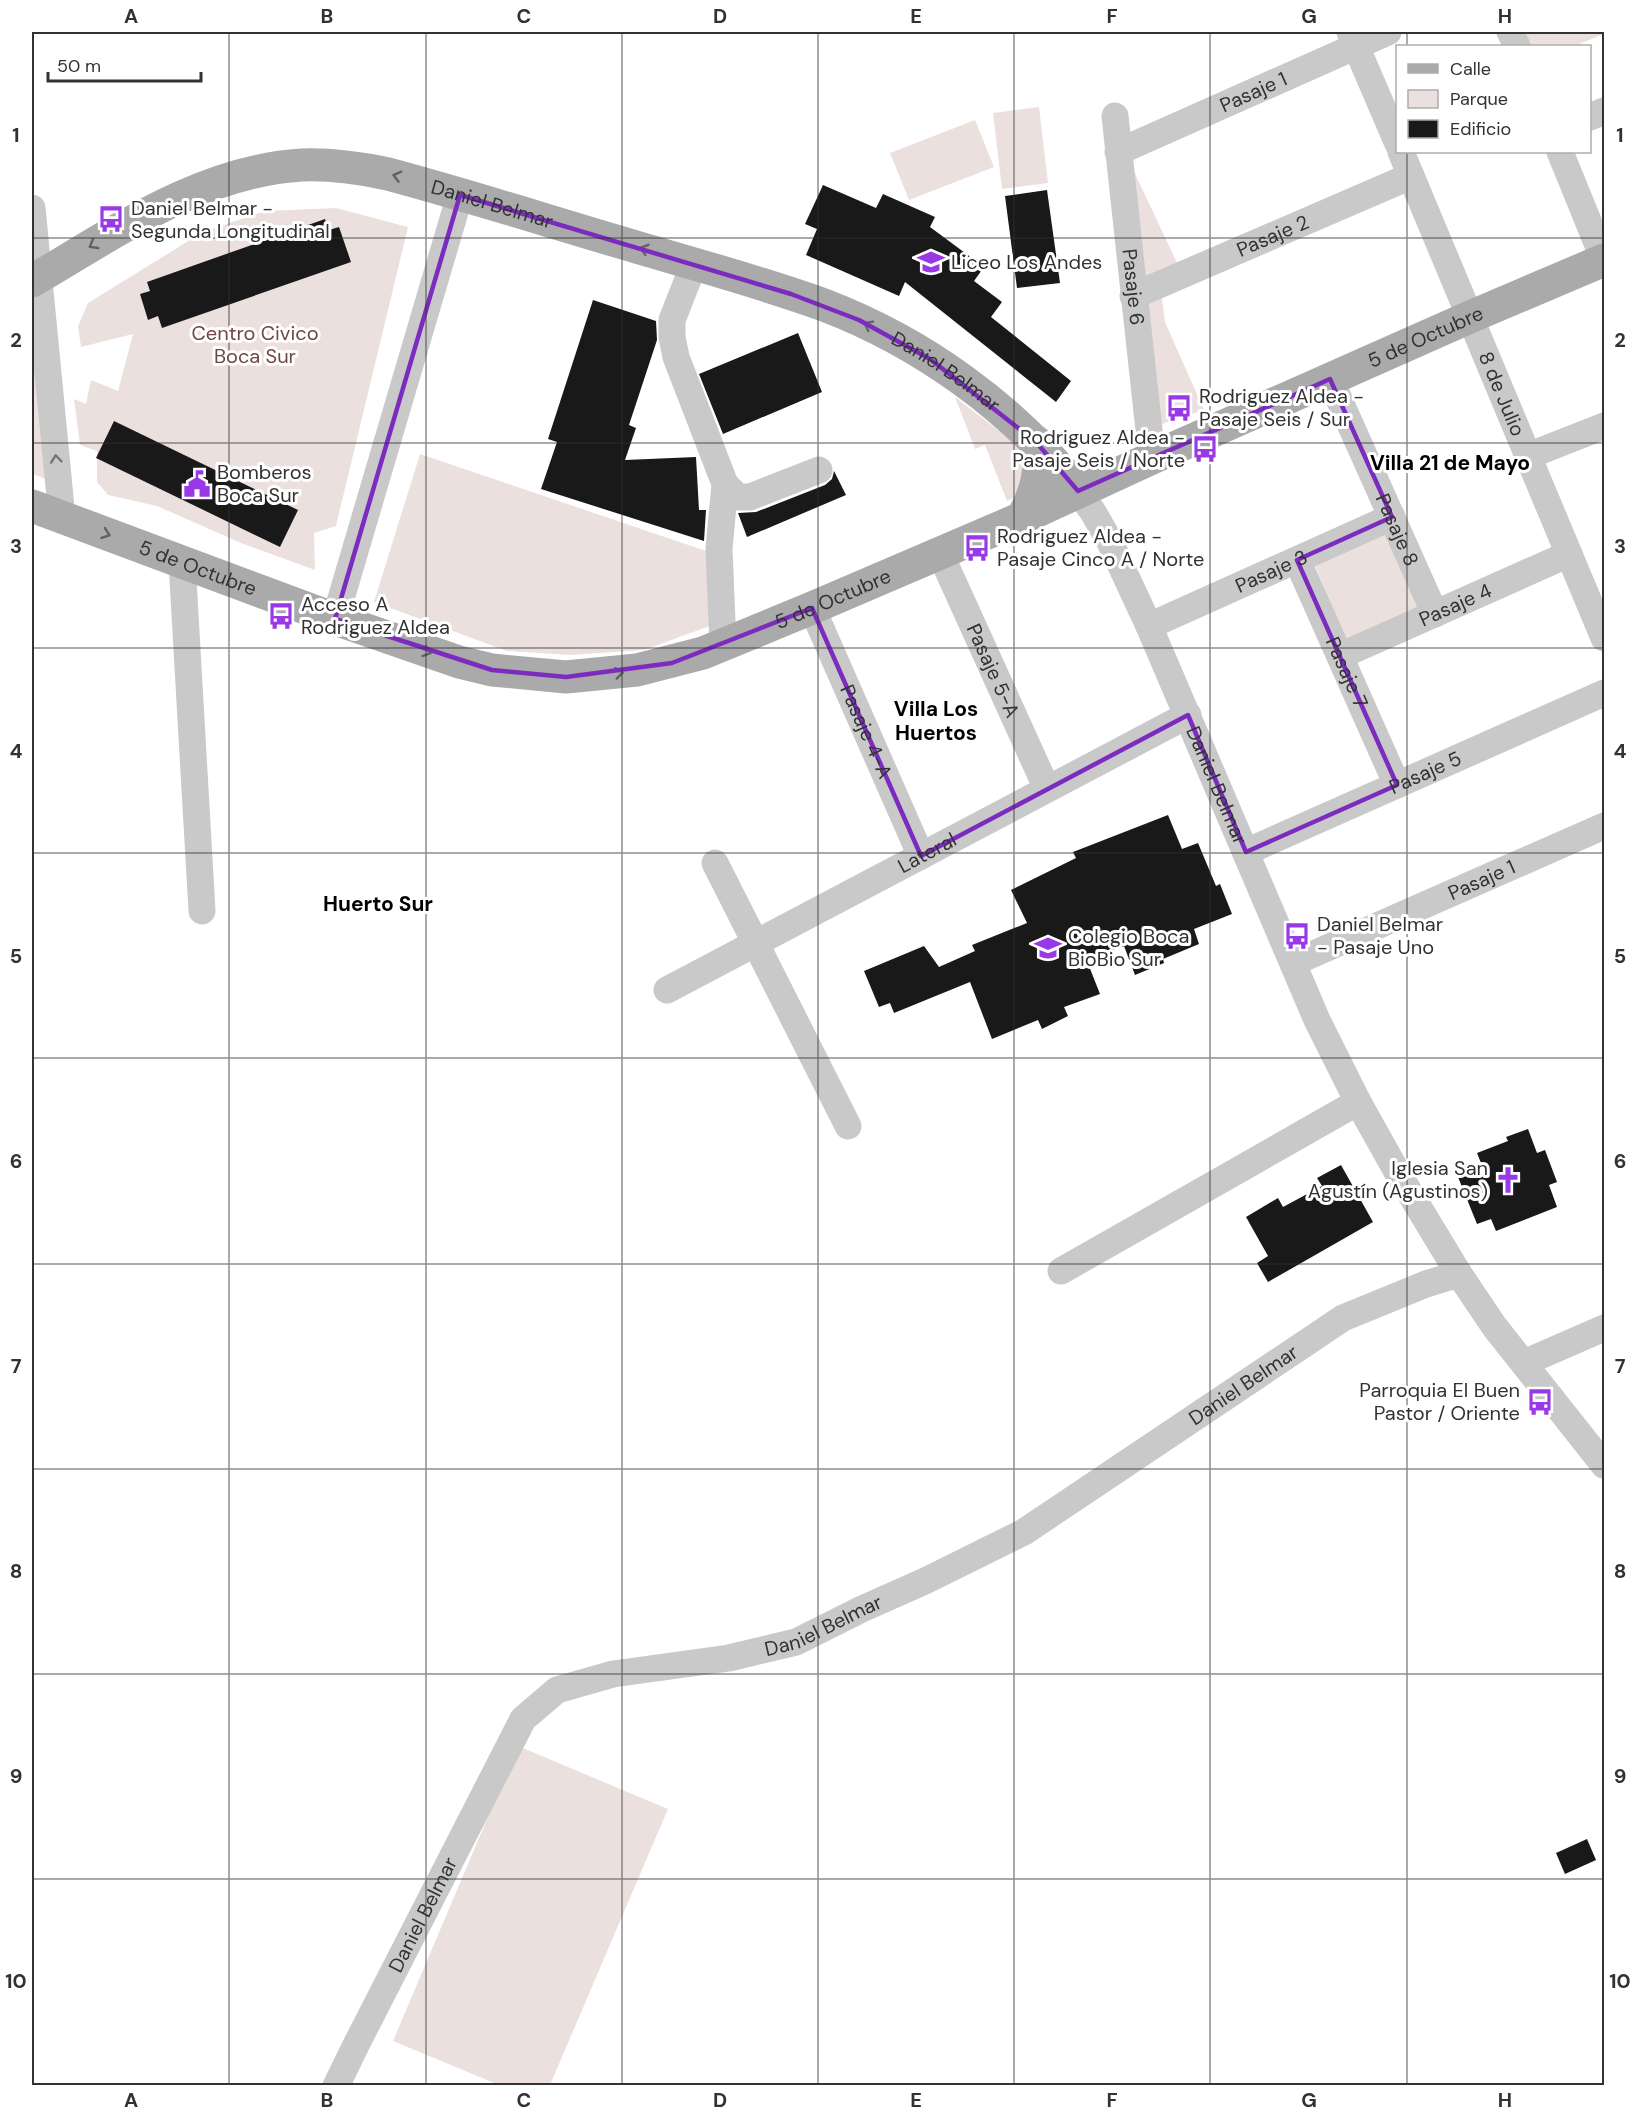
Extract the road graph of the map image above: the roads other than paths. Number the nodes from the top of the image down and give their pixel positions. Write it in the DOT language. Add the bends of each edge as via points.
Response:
graph roads {
  1 [pos="1388,32"];
  2 [pos="1353,38"];
  3 [pos="1605,111"];
  4 [pos="1114,116"];
  5 [pos="1591,117"];
  6 [pos="1396,139"];
  7 [pos="1118,152"];
  8 [pos="1401,153"];
  9 [pos="1560,153"];
  10 [pos="1411,176"];
  11 [pos="460,195"];
  12 [pos="32,208"];
  13 [pos="1605,260"];
  14 [pos="694,264"];
  15 [pos="35,279"];
  16 [pos="1133,296"];
  17 [pos="1470,317"];
  18 [pos="1330,379"];
  19 [pos="1605,426"];
  20 [pos="1036,442"];
  21 [pos="1528,456"];
  22 [pos="1152,458"];
  23 [pos="819,470"];
  24 [pos="725,484"];
  25 [pos="1077,491"];
  26 [pos="32,506"];
  27 [pos="1392,517"];
  28 [pos="62,518"];
  29 [pos="1022,518"];
  30 [pos="940,553"];
  31 [pos="1569,554"];
  32 [pos="1297,560"];
  33 [pos="182,562"];
  34 [pos="812,608"];
  35 [pos="1435,614"];
  36 [pos="335,619"];
  37 [pos="1149,626"];
  38 [pos="1605,638"];
  39 [pos="723,645"];
  40 [pos="1340,656"];
  41 [pos="1605,693"];
  42 [pos="1188,715"];
  43 [pos="1397,785"];
  44 [pos="1047,789"];
  45 [pos="1605,826"];
  46 [pos="1246,852"];
  47 [pos="921,856"];
  48 [pos="715,863"];
  49 [pos="202,911"];
  50 [pos="755,944"];
  51 [pos="1293,963"];
  52 [pos="667,990"];
  53 [pos="1358,1102"];
  54 [pos="848,1126"];
  55 [pos="1061,1272"];
  56 [pos="1459,1274"];
  57 [pos="1605,1328"];
  58 [pos="1524,1363"];
  59 [pos="1605,1465"];
  60 [pos="336,2085"];
  1 -- 2 [label="street, Pasaje 1"];
  2 -- 6 [label="street"];
  2 -- 7 [label="street, Pasaje 1"];
  3 -- 5 [label="street"];
  4 -- 7 [label="street, Pasaje 6"];
  7 -- 16 [label="street, Pasaje 6"];
  8 -- 10 [label="street, 8 de Julio"];
  9 -- 13 [label="street"];
  10 -- 16 [label="street, Pasaje 2"];
  10 -- 17 [label="street, 8 de Julio"];
  14 -- 11 [label="main road, Daniel Belmar, one-way"];
  11 -- 15 [label="main road, Daniel Belmar, one-way" via="354,168 303,165 255,172 177,199"];
  11 -- 36 [label="street"];
  12 -- 15 [label="street"];
  13 -- 17 [label="main road, 5 de Octubre"];
  20 -- 14 [label="main road, Daniel Belmar, one-way" via="967,384 859,320"];
  14 -- 24 [label="street" via="672,320 672,337 676,357"];
  28 -- 15 [label="street, one-way"];
  16 -- 22 [label="street, Pasaje 6"];
  17 -- 18 [label="main road, 5 de Octubre"];
  17 -- 21 [label="street, 8 de Julio"];
  18 -- 22 [label="main road, 5 de Octubre"];
  18 -- 27 [label="street, Pasaje 8"];
  19 -- 21 [label="street"];
  20 -- 25 [label="main road, Daniel Belmar"];
  20 -- 29 [label="main road" via="1038,482"];
  21 -- 31 [label="street, 8 de Julio"];
  22 -- 25 [label="main road, 5 de Octubre"];
  23 -- 24 [label="street" via="750,497 738,497"];
  24 -- 39 [label="street" via="719,549"];
  25 -- 29 [label="main road, 5 de Octubre"];
  25 -- 37 [label="street, Daniel Belmar" via="1109,540"];
  26 -- 28 [label="main road, 5 de Octubre"];
  27 -- 32 [label="street, Pasaje 3"];
  27 -- 35 [label="street, Pasaje 8"];
  28 -- 33 [label="main road, 5 de Octubre, one-way"];
  29 -- 30 [label="main road, 5 de Octubre"];
  30 -- 34 [label="main road, 5 de Octubre"];
  30 -- 44 [label="street, Pasaje 5-A"];
  31 -- 35 [label="street, Pasaje 4"];
  31 -- 38 [label="street, 8 de Julio"];
  32 -- 37 [label="street, Pasaje 3"];
  32 -- 40 [label="street, Pasaje 7"];
  33 -- 36 [label="main road, 5 de Octubre"];
  33 -- 49 [label="street"];
  34 -- 39 [label="main road, 5 de Octubre"];
  34 -- 47 [label="street, Pasaje 4-A"];
  35 -- 40 [label="street, Pasaje 4"];
  36 -- 39 [label="main road, 5 de Octubre, one-way" via="459,662 531,675 566,677 637,670"];
  37 -- 42 [label="street, Daniel Belmar"];
  40 -- 43 [label="street, Pasaje 7"];
  41 -- 43 [label="street, Pasaje 5"];
  42 -- 44 [label="street, Lateral"];
  42 -- 46 [label="street, Daniel Belmar"];
  43 -- 46 [label="street, Pasaje 5"];
  44 -- 47 [label="street, Lateral"];
  45 -- 51 [label="street, Pasaje 1"];
  46 -- 51 [label="street, Daniel Belmar"];
  47 -- 50 [label="street, Lateral"];
  48 -- 50 [label="street"];
  50 -- 52 [label="street, Lateral"];
  50 -- 54 [label="street"];
  51 -- 53 [label="street, Daniel Belmar"];
  53 -- 55 [label="street"];
  53 -- 56 [label="street, Daniel Belmar"];
  56 -- 58 [label="street, Daniel Belmar"];
  56 -- 60 [label="street, Daniel Belmar" via="1343,1318 1024,1532 796,1642 729,1658 614,1674 557,1690 523,1719"];
  57 -- 58 [label="street"];
  58 -- 59 [label="street, Daniel Belmar"];
}
